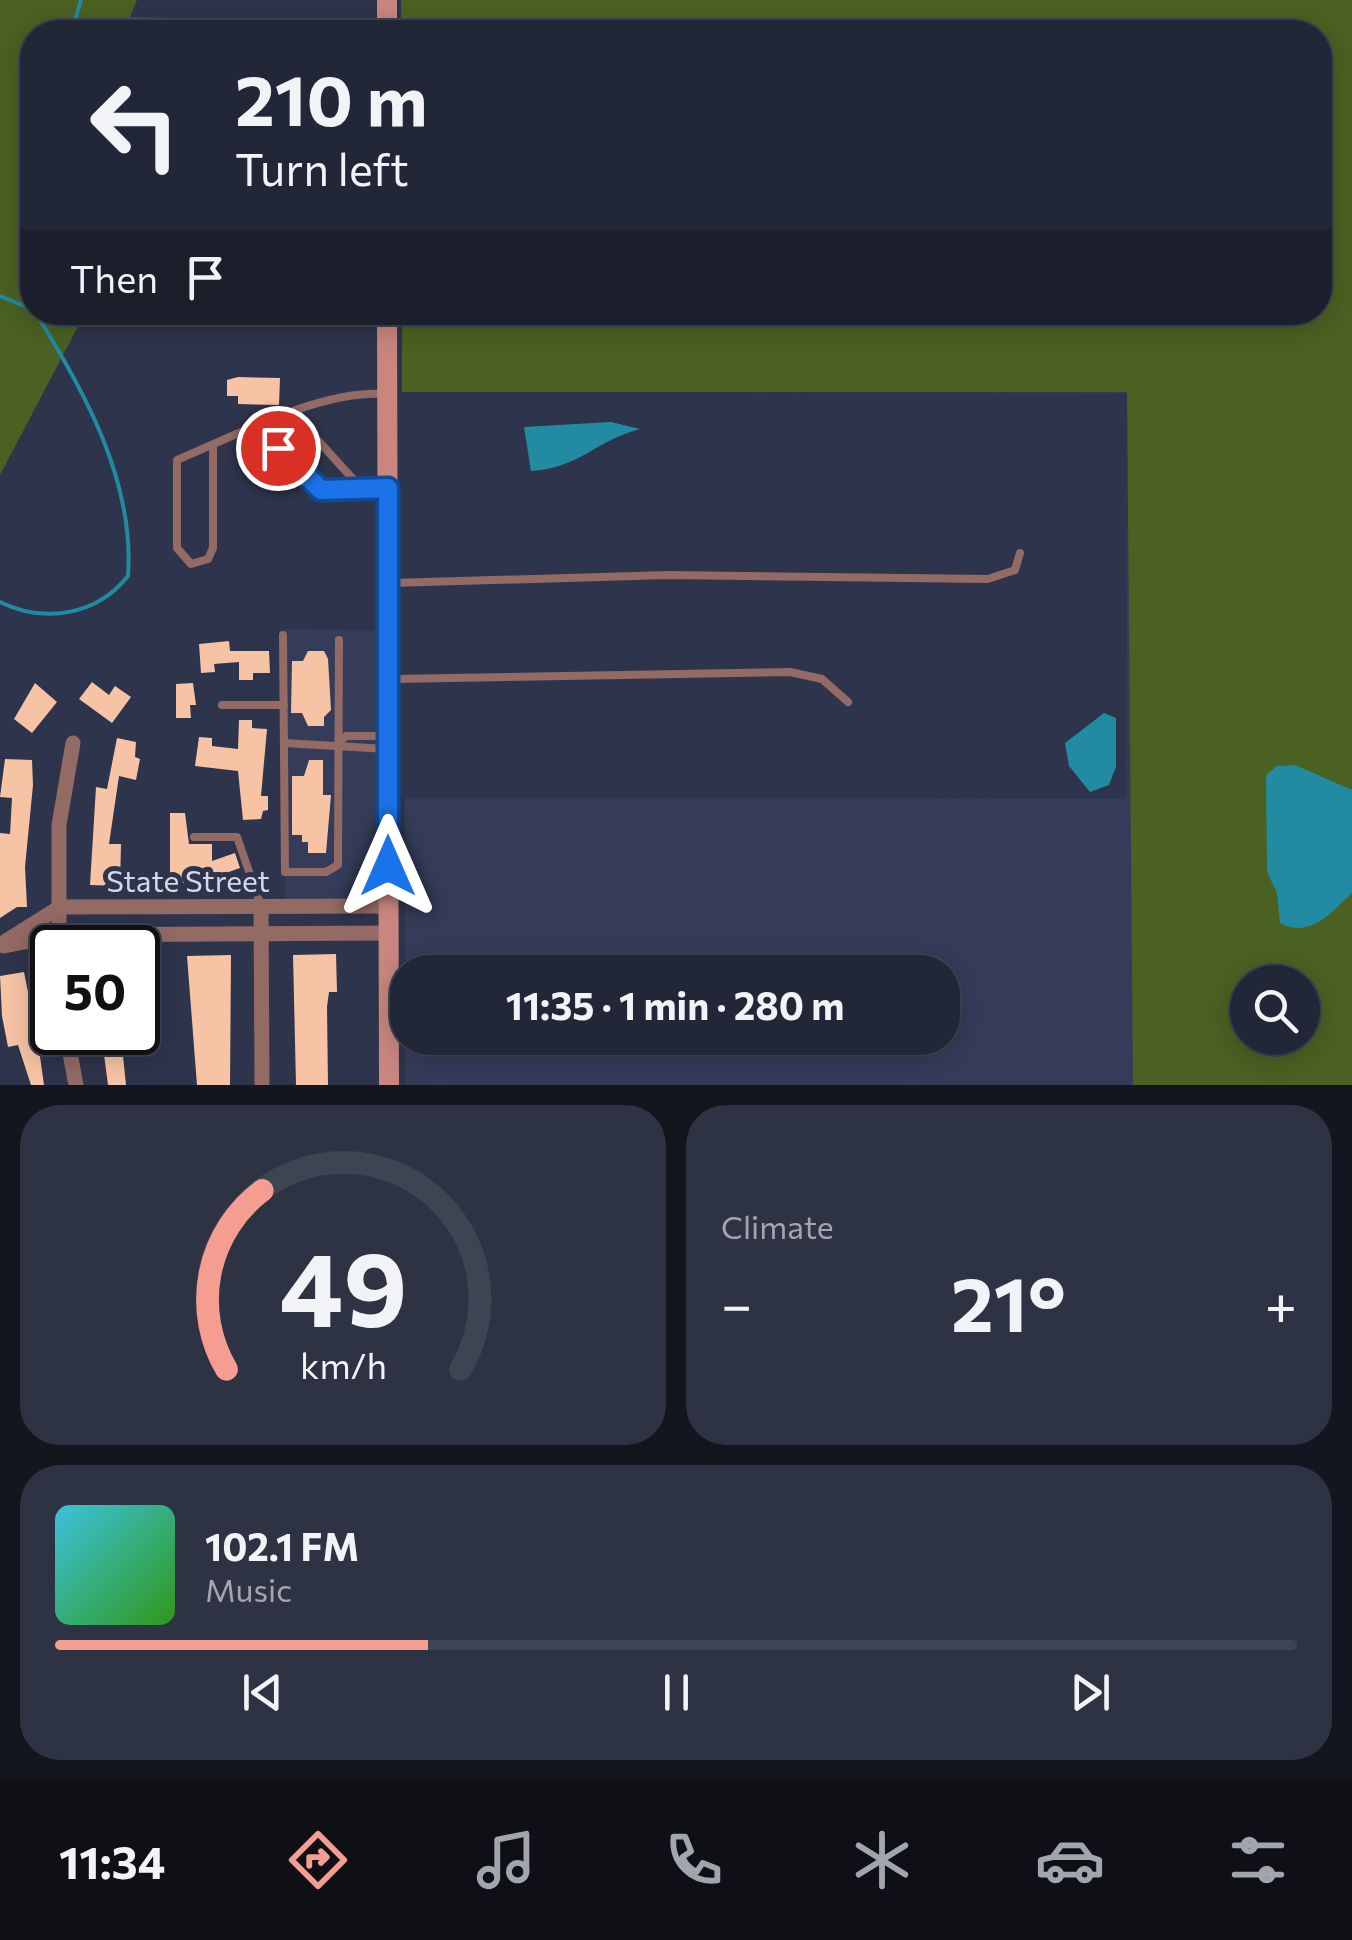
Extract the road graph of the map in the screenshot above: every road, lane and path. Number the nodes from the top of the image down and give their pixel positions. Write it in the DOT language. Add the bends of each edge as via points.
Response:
graph roads {
  1 [pos="387,325"];
  2 [pos="387,394"];
  3 [pos="293,414"];
  4 [pos="256,428"];
  5 [pos="213,446"];
  6 [pos="388,488"];
  7 [pos="362,489"];
  8 [pos="1020,553"];
  9 [pos="388,583"];
  10 [pos="284,635"];
  11 [pos="339,640"];
  12 [pos="388,680"];
  13 [pos="848,702"];
  14 [pos="222,705"];
  15 [pos="284,705"];
  16 [pos="388,742"];
  17 [pos="338,743"];
  18 [pos="72,744"];
  19 [pos="284,744"];
  20 [pos="194,837"];
  21 [pos="261,906"];
  22 [pos="388,906"];
  23 [pos="60,907"];
  24 [pos="59,925"];
  25 [pos="261,934"];
  26 [pos="388,934"];
  27 [pos="160,938"];
  28 [pos="30,943"];
  29 [pos="0,946"];
  30 [pos="70,1055"];
  31 [pos="76,1085"];
  32 [pos="262,1085"];
  33 [pos="389,1085"];
  1 -- 2 [label="main road"];
  2 -- 3 [label="lane" via="342,397"];
  2 -- 6 [label="main road"];
  3 -- 4 [label="lane"];
  3 -- 7 [label="lane"];
  4 -- 5 [label="lane"];
  4 -- 7 [label="lane" via="321,490"];
  5 -- 5 [label="lane" via="177,460 177,548 190,564 208,559 213,548"];
  6 -- 7 [label="lane"];
  6 -- 9 [label="main road"];
  8 -- 9 [label="lane" via="1015,570 988,579 668,575"];
  9 -- 12 [label="main road"];
  10 -- 15 [label="lane"];
  11 -- 17 [label="lane"];
  12 -- 13 [label="lane" via="790,672 822,679"];
  12 -- 16 [label="main road"];
  14 -- 15 [label="lane"];
  15 -- 19 [label="lane"];
  16 -- 17 [label="lane" via="346,736"];
  16 -- 22 [label="main road"];
  17 -- 19 [label="lane"];
  17 -- 19 [label="lane" via="338,866 326,872 285,872"];
  18 -- 23 [label="street" via="59,825"];
  20 -- 21 [label="lane" via="238,836"];
  21 -- 22 [label="street, State Street"];
  21 -- 23 [label="street, State Street"];
  21 -- 25 [label="street"];
  22 -- 26 [label="main road"];
  23 -- 24 [label="street"];
  23 -- 29 [label="street, State Street"];
  25 -- 26 [label="street, State Street"];
  25 -- 27 [label="street, State Street"];
  25 -- 32 [label="street"];
  26 -- 33 [label="main road"];
  28 -- 29 [label="street, State Street"];
  30 -- 31 [label="street"];
}
